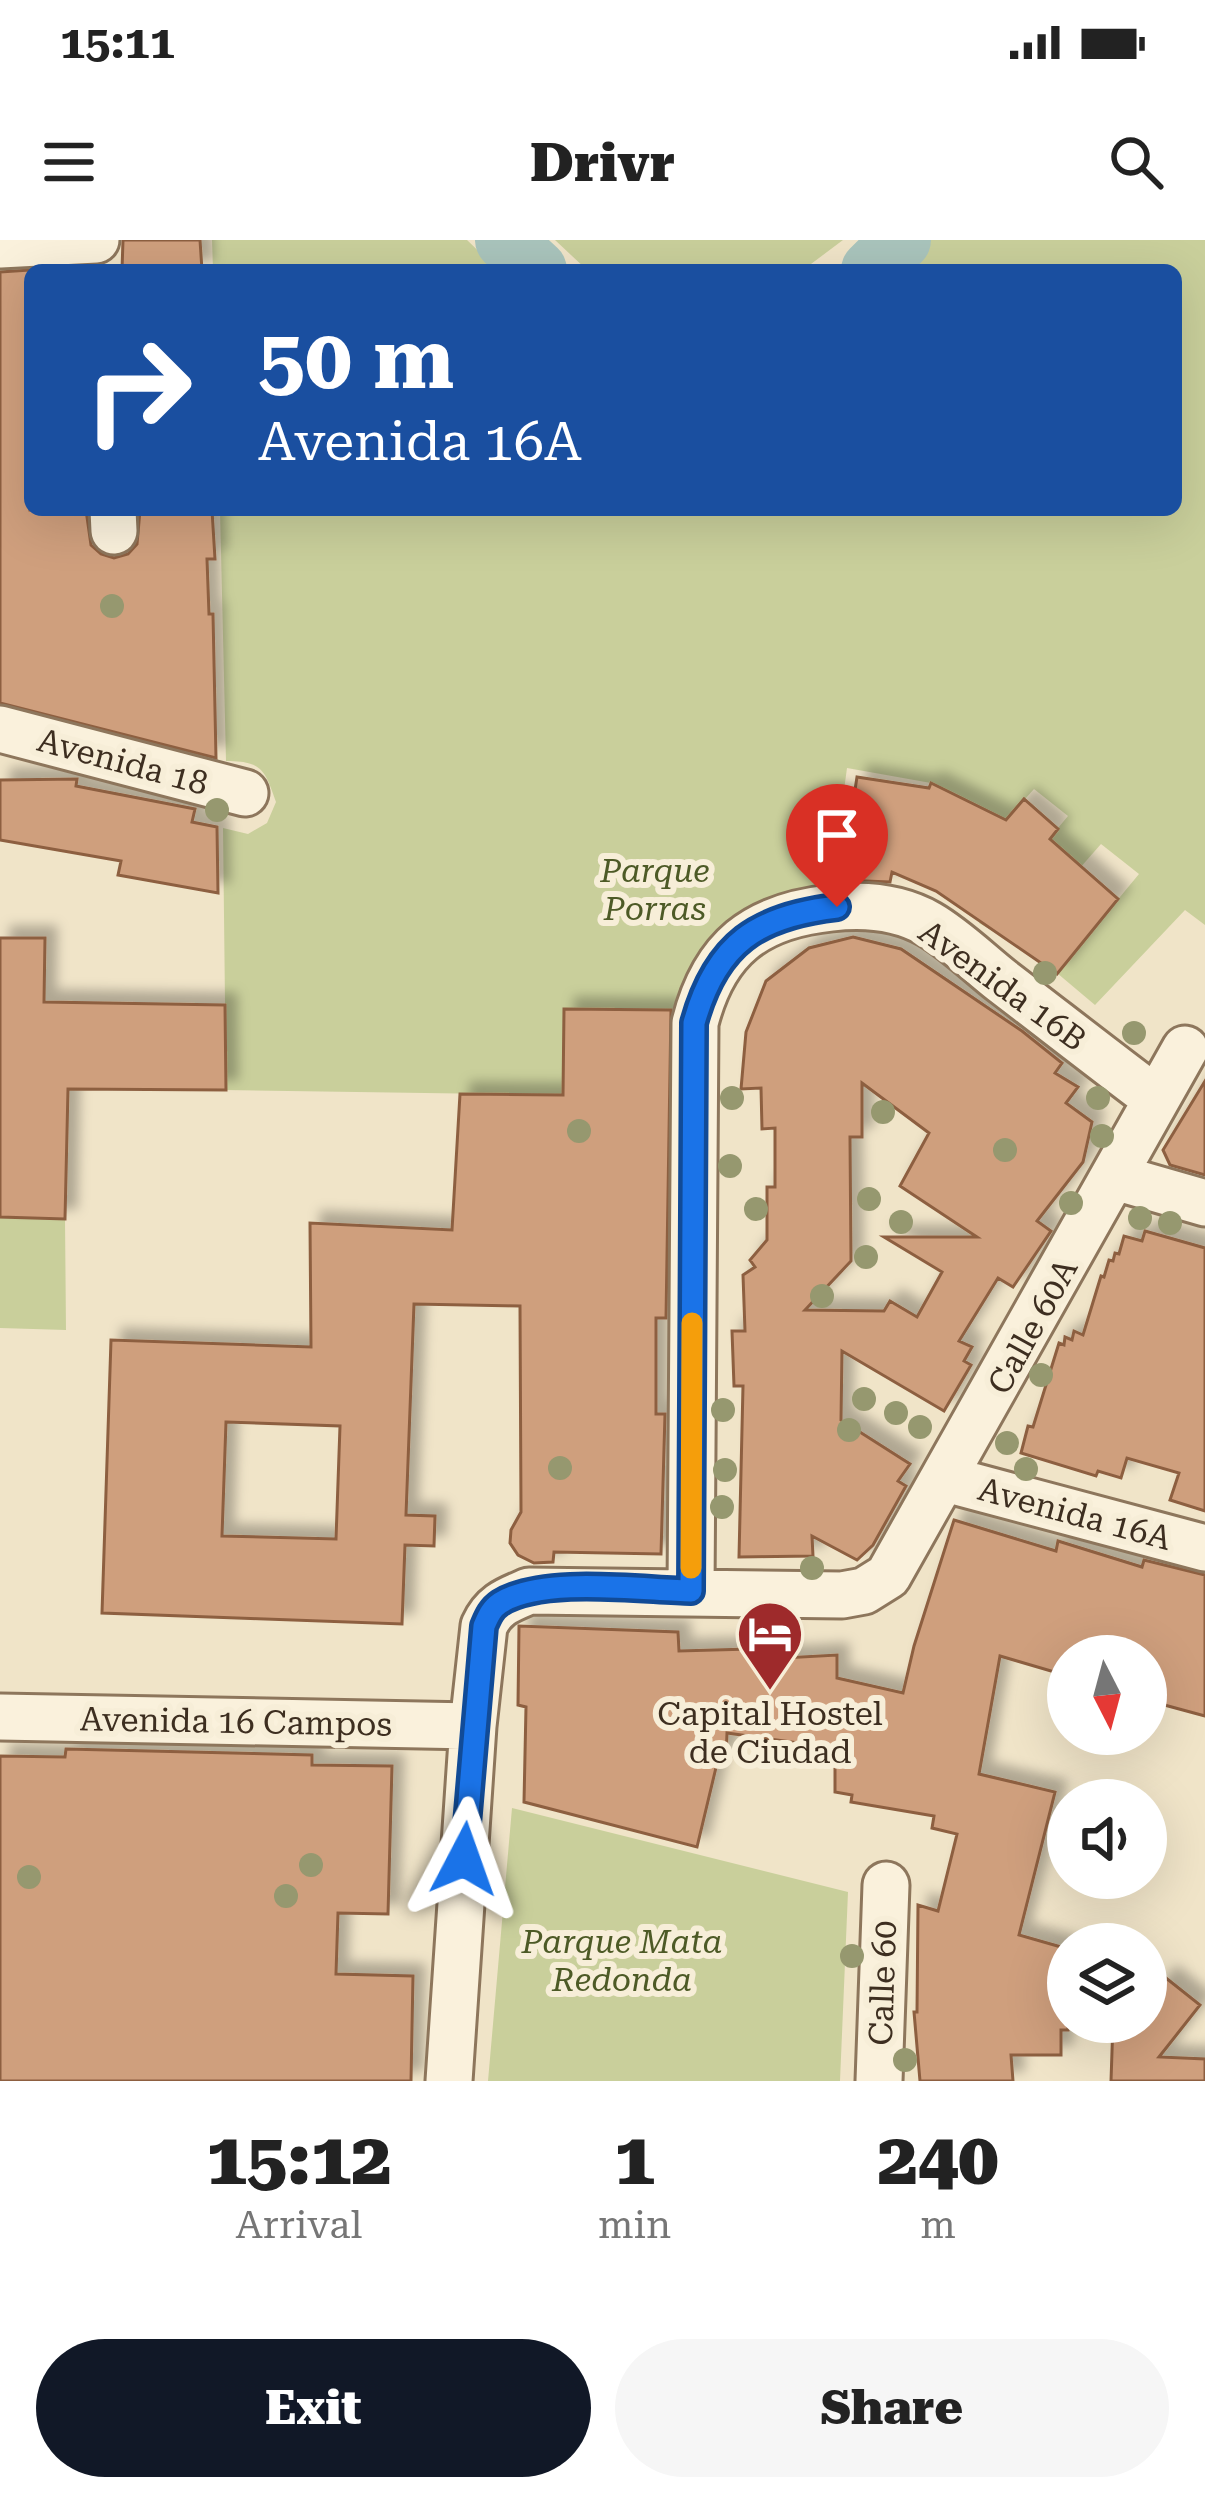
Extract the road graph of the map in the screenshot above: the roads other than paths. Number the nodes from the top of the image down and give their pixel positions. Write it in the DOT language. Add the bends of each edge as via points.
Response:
graph roads {
  1 [pos="99,240"];
  2 [pos="0,245"];
  3 [pos="0,729"];
  4 [pos="245,793"];
  5 [pos="1185,1049"];
  6 [pos="1156,1099"];
  7 [pos="1115,1177"];
  8 [pos="1205,1203"];
  9 [pos="946,1479"];
  10 [pos="1205,1548"];
  11 [pos="691,1591"];
  12 [pos="0,1717"];
  13 [pos="473,1726"];
  14 [pos="886,1886"];
  15 [pos="449,2081"];
  16 [pos="879,2081"];
  1 -- 2 [label="street"];
  3 -- 4 [label="street, Avenida 18"];
  5 -- 6 [label="street, Calle 60A"];
  6 -- 7 [label="street, Calle 60A"];
  6 -- 11 [label="street, Avenida 16B" via="929,924 864,905 837,907 793,912 740,940 718,965 694,1023"];
  7 -- 8 [label="street"];
  7 -- 9 [label="street, Calle 60A"];
  9 -- 10 [label="street, Avenida 16A"];
  9 -- 11 [label="street, Calle 60A" via="888,1576 864,1591"];
  11 -- 13 [label="street" via="559,1589 501,1602 484,1626"];
  12 -- 13 [label="street, Avenida 16 Campos"];
  13 -- 15 [label="street"];
  14 -- 16 [label="street, Calle 60"];
}
